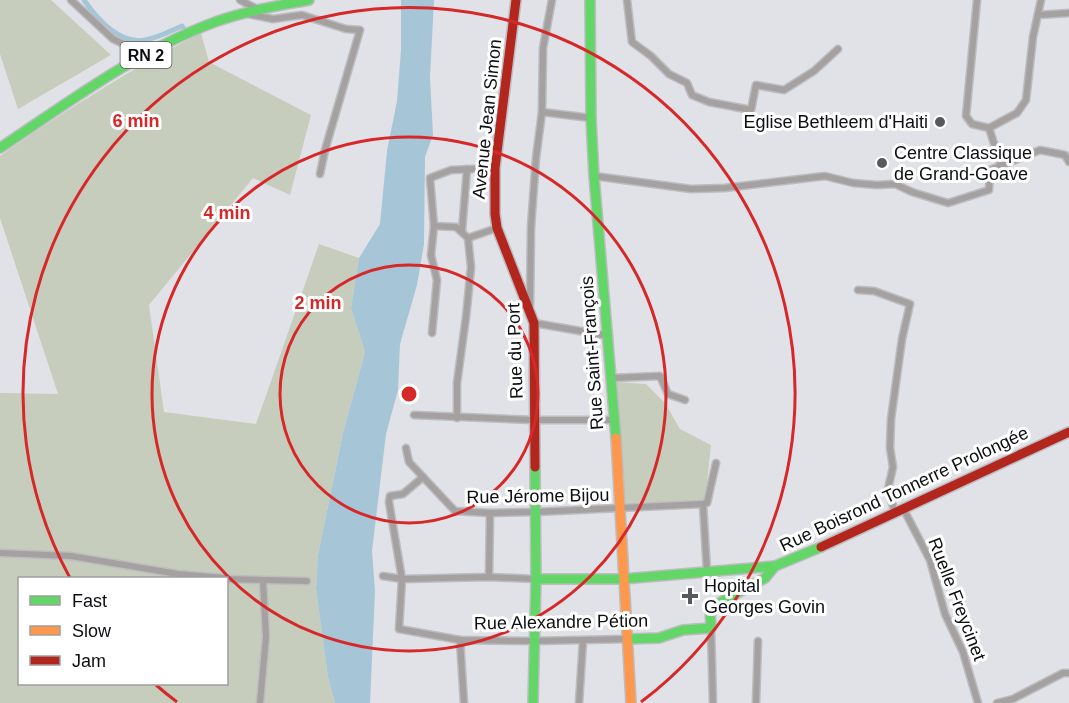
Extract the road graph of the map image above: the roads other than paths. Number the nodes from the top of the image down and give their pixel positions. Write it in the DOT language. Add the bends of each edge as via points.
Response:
graph roads {
  1 [pos="71,0"];
  2 [pos="240,0"];
  3 [pos="309,0"];
  4 [pos="516,0"];
  5 [pos="552,0"];
  6 [pos="590,0"];
  7 [pos="627,0"];
  8 [pos="977,0"];
  9 [pos="1041,0"];
  10 [pos="257,10"];
  11 [pos="242,13"];
  12 [pos="1069,13"];
  13 [pos="1038,15"];
  14 [pos="838,49"];
  15 [pos="146,55"];
  16 [pos="542,112"];
  17 [pos="591,118"];
  18 [pos="989,128"];
  19 [pos="0,148"];
  20 [pos="1069,162"];
  21 [pos="1001,165"];
  22 [pos="495,168"];
  23 [pos="467,169"];
  24 [pos="320,174"];
  25 [pos="594,176"];
  26 [pos="434,226"];
  27 [pos="497,228"];
  28 [pos="462,231"];
  29 [pos="468,237"];
  30 [pos="858,290"];
  31 [pos="530,307"];
  32 [pos="534,323"];
  33 [pos="432,333"];
  34 [pos="609,336"];
  35 [pos="612,378"];
  36 [pos="685,400"];
  37 [pos="414,415"];
  38 [pos="457,418"];
  39 [pos="534,420"];
  40 [pos="614,420"];
  41 [pos="1069,432"];
  42 [pos="406,448"];
  43 [pos="716,463"];
  44 [pos="423,477"];
  45 [pos="703,504"];
  46 [pos="620,510"];
  47 [pos="899,511"];
  48 [pos="535,512"];
  49 [pos="490,513"];
  50 [pos="0,552"];
  51 [pos="775,566"];
  52 [pos="707,572"];
  53 [pos="383,576"];
  54 [pos="210,577"];
  55 [pos="489,577"];
  56 [pos="228,579"];
  57 [pos="402,579"];
  58 [pos="536,579"];
  59 [pos="623,579"];
  60 [pos="263,581"];
  61 [pos="307,581"];
  62 [pos="711,628"];
  63 [pos="628,639"];
  64 [pos="460,640"];
  65 [pos="533,641"];
  66 [pos="583,641"];
  67 [pos="758,641"];
  68 [pos="1069,673"];
  69 [pos="260,703"];
  70 [pos="464,703"];
  71 [pos="533,703"];
  72 [pos="579,703"];
  73 [pos="631,703"];
  74 [pos="713,703"];
  75 [pos="756,703"];
  76 [pos="978,703"];
  77 [pos="997,703"];
  1 -- 15 [label="street" via="113,39"];
  2 -- 10 [label="street"];
  3 -- 10 [label="street, RN 2"];
  4 -- 22 [label="street, Avenue Jean Simon"];
  5 -- 16 [label="street, Rue du Port" via="543,48"];
  6 -- 17 [label="street, Rue Saint-François"];
  7 -- 14 [label="street" via="632,42 687,84 692,95 709,102 751,110 756,85 784,90 814,71"];
  8 -- 18 [label="street" via="966,116 972,124"];
  9 -- 13 [label="street"];
  10 -- 11 [label="street, RN 2"];
  11 -- 15 [label="street, RN 2" via="195,30"];
  11 -- 24 [label="street" via="273,19 302,15 360,30"];
  12 -- 13 [label="street"];
  13 -- 18 [label="street" via="1026,100 1017,113"];
  15 -- 19 [label="street, RN 2"];
  16 -- 17 [label="street"];
  16 -- 31 [label="street, Rue du Port" via="536,158"];
  17 -- 25 [label="street, Rue Saint-François"];
  18 -- 21 [label="street"];
  20 -- 21 [label="street" via="1065,156 1040,150"];
  21 -- 25 [label="street" via="990,170 989,190 948,202 895,184 828,177 691,189"];
  22 -- 23 [label="street"];
  22 -- 27 [label="street, Avenue Jean Simon"];
  23 -- 26 [label="street" via="430,178"];
  23 -- 28 [label="street"];
  25 -- 34 [label="street, Rue Saint-François"];
  26 -- 28 [label="street"];
  26 -- 33 [label="street" via="431,255 437,280"];
  27 -- 29 [label="street"];
  27 -- 31 [label="street, Avenue Jean Simon"];
  28 -- 29 [label="street"];
  29 -- 38 [label="street" via="471,267 457,383"];
  30 -- 47 [label="street, Ruelle Freycinet" via="874,291 910,304 891,419 893,467 888,489"];
  31 -- 32 [label="street, Rue du Port"];
  32 -- 34 [label="street"];
  32 -- 39 [label="street, Rue du Port"];
  34 -- 35 [label="street, Rue Saint-François"];
  35 -- 36 [label="street" via="660,376 668,394"];
  35 -- 40 [label="street, Rue Saint-François"];
  37 -- 38 [label="street"];
  38 -- 39 [label="street"];
  39 -- 40 [label="street"];
  39 -- 48 [label="street, Rue du Port"];
  40 -- 46 [label="street, Rue Saint-François"];
  41 -- 47 [label="street, Rue Boisrond Tonnerre Prolongée"];
  42 -- 44 [label="street, Rue Jérome Bijou" via="409,462"];
  43 -- 45 [label="street" via="707,503"];
  44 -- 49 [label="street, Rue Jérome Bijou" via="455,511"];
  44 -- 57 [label="street" via="403,494 390,496"];
  45 -- 46 [label="street, Rue Jérome Bijou"];
  45 -- 52 [label="street"];
  46 -- 48 [label="street, Rue Jérome Bijou"];
  46 -- 59 [label="street, Rue Saint-François"];
  47 -- 51 [label="street, Rue Boisrond Tonnerre Prolongée"];
  47 -- 76 [label="street, Ruelle Freycinet" via="930,560"];
  48 -- 49 [label="street, Rue Jérome Bijou"];
  48 -- 58 [label="street, Rue du Port"];
  49 -- 55 [label="street"];
  50 -- 54 [label="street" via="71,556"];
  51 -- 52 [label="street, Rue Boisrond Tonnerre Prolongée"];
  51 -- 62 [label="street" via="765,578 710,608"];
  52 -- 59 [label="street, Rue Boisrond Tonnerre Prolongée"];
  53 -- 57 [label="street"];
  55 -- 57 [label="street"];
  55 -- 58 [label="street"];
  56 -- 60 [label="street"];
  57 -- 64 [label="street, Rue Alexandre Pétion" via="399,629"];
  58 -- 59 [label="street, Rue Boisrond Tonnerre Prolongée"];
  58 -- 65 [label="street, Rue du Port"];
  59 -- 63 [label="street, Rue Saint-François"];
  60 -- 61 [label="street"];
  60 -- 69 [label="street" via="266,637"];
  62 -- 63 [label="street, Rue Alexandre Pétion" via="683,630 659,638"];
  62 -- 74 [label="street"];
  63 -- 66 [label="street, Rue Alexandre Pétion"];
  63 -- 73 [label="street, Rue Saint-François"];
  64 -- 65 [label="street, Rue Alexandre Pétion"];
  64 -- 70 [label="street"];
  65 -- 66 [label="street, Rue Alexandre Pétion"];
  65 -- 71 [label="street, Rue du Port"];
  66 -- 72 [label="street"];
  67 -- 75 [label="street"];
  68 -- 77 [label="street"];
}
